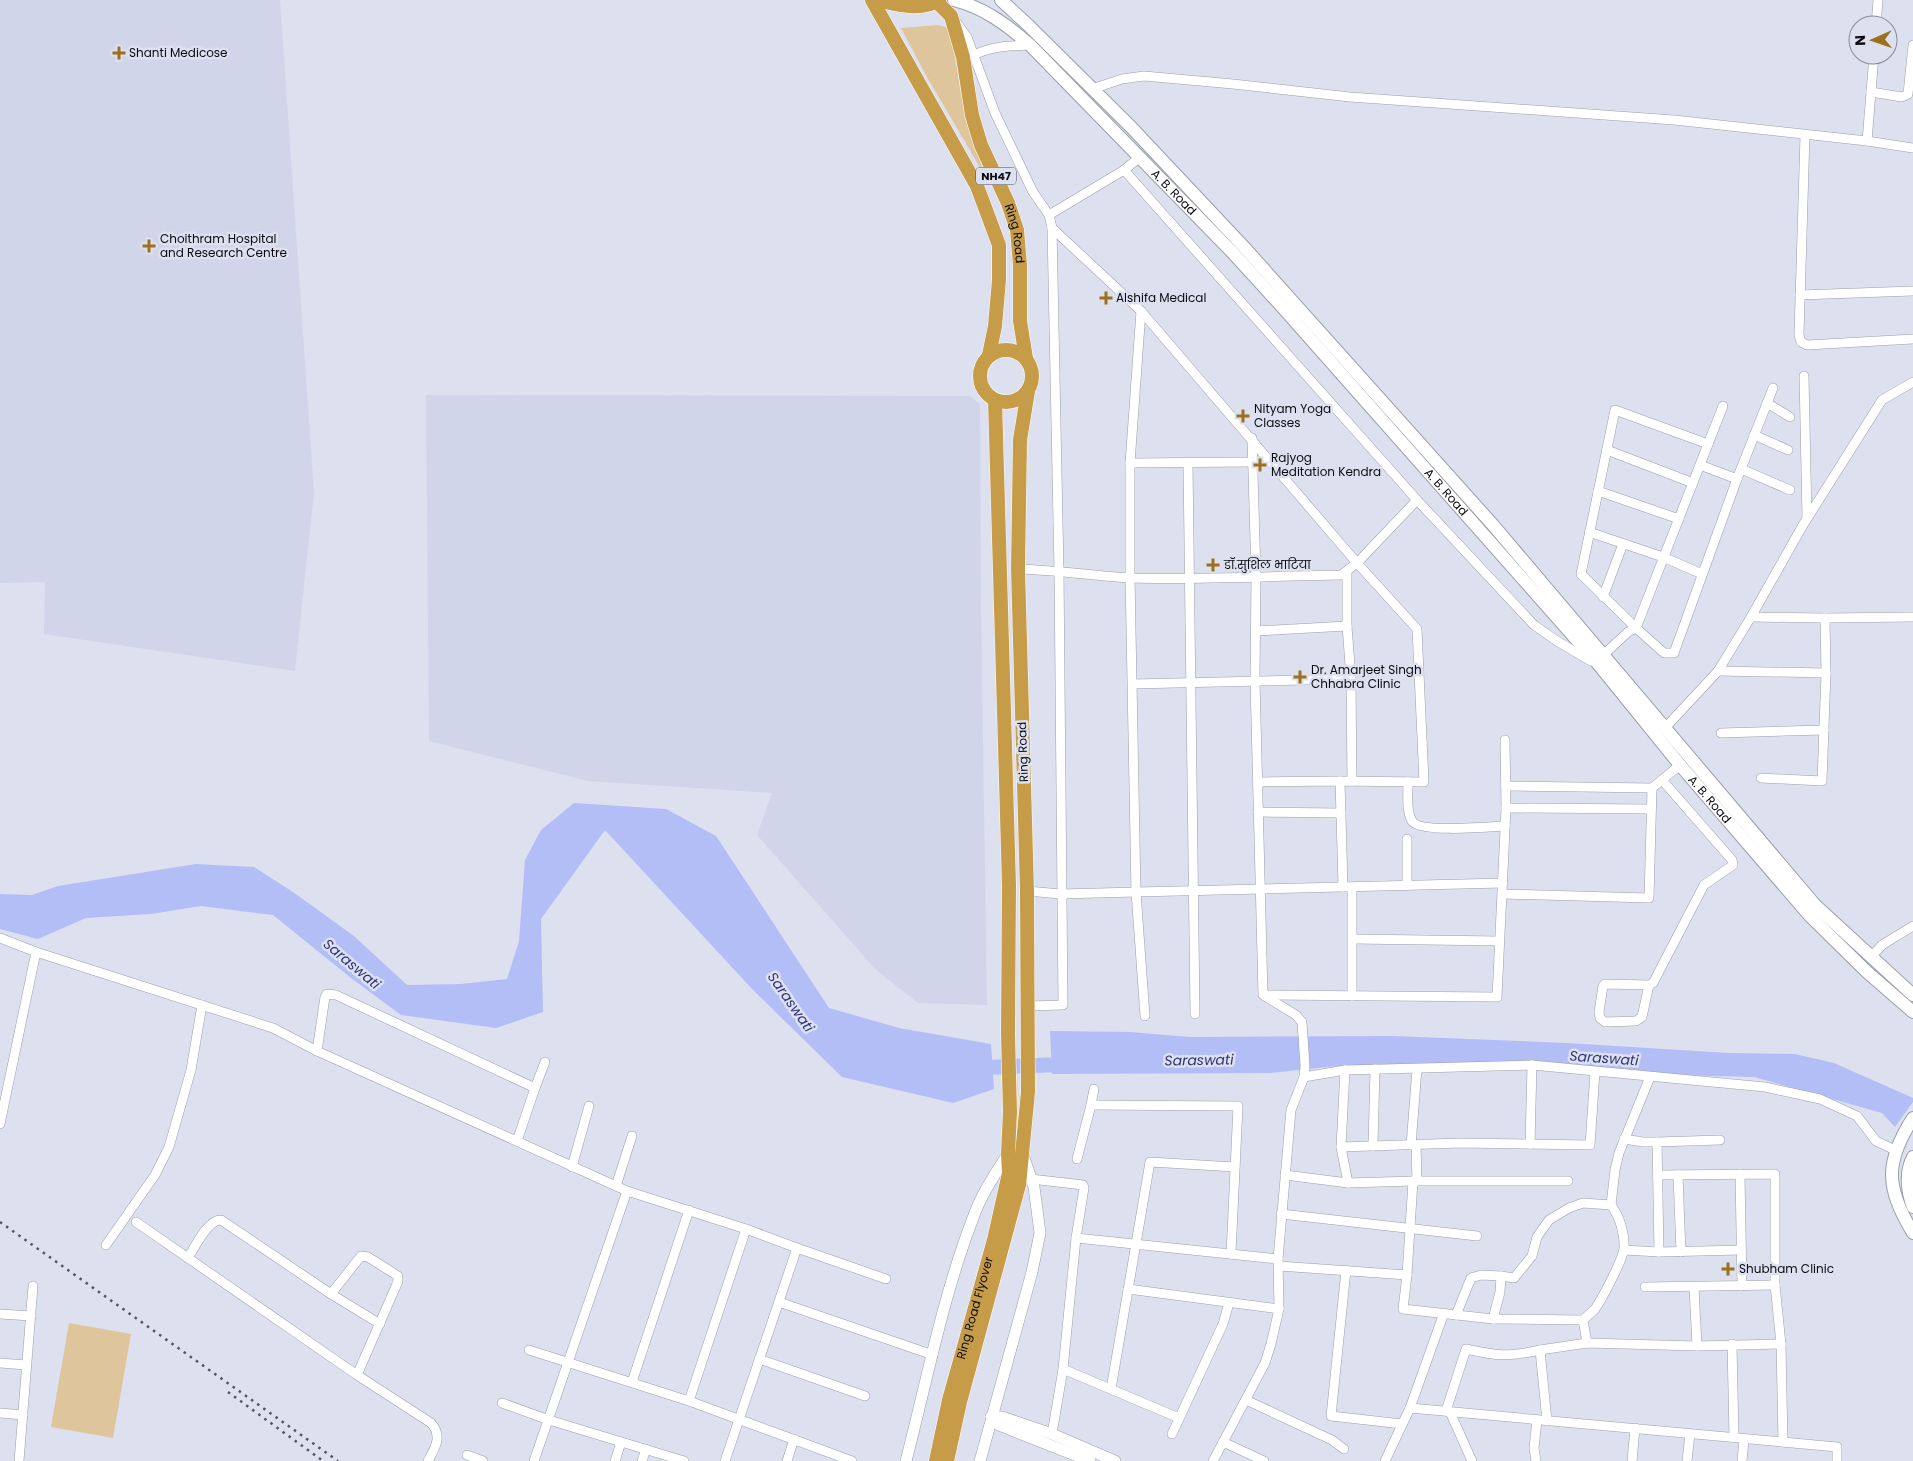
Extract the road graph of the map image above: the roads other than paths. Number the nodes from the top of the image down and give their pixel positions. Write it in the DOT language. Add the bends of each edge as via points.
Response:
graph roads {
  1 [pos="872,0"];
  2 [pos="877,0"];
  3 [pos="954,0"];
  4 [pos="1878,0"];
  5 [pos="938,1"];
  6 [pos="1006,2"];
  7 [pos="1877,15"];
  8 [pos="951,16"];
  9 [pos="1030,45"];
  10 [pos="1913,45"];
  11 [pos="974,55"];
  12 [pos="1873,65"];
  13 [pos="1092,89"];
  14 [pos="1871,92"];
  15 [pos="1805,134"];
  16 [pos="1867,142"];
  17 [pos="1913,148"];
  18 [pos="1140,158"];
  19 [pos="1124,170"];
  20 [pos="1049,215"];
  21 [pos="1052,228"];
  22 [pos="1913,291"];
  23 [pos="1800,295"];
  24 [pos="1142,312"];
  25 [pos="1913,339"];
  26 [pos="990,356"];
  27 [pos="1026,358"];
  28 [pos="1804,376"];
  29 [pos="1913,382"];
  30 [pos="1773,388"];
  31 [pos="1028,391"];
  32 [pos="995,400"];
  33 [pos="1767,403"];
  34 [pos="1723,406"];
  35 [pos="1790,417"];
  36 [pos="1754,435"];
  37 [pos="1252,438"];
  38 [pos="1708,444"];
  39 [pos="1606,450"];
  40 [pos="1788,450"];
  41 [pos="1252,462"];
  42 [pos="1130,463"];
  43 [pos="1188,464"];
  44 [pos="1700,465"];
  45 [pos="1741,469"];
  46 [pos="1737,479"];
  47 [pos="1693,483"];
  48 [pos="1790,490"];
  49 [pos="1598,491"];
  50 [pos="1417,500"];
  51 [pos="1807,518"];
  52 [pos="1679,519"];
  53 [pos="1589,532"];
  54 [pos="1623,544"];
  55 [pos="1663,557"];
  56 [pos="1357,563"];
  57 [pos="1018,569"];
  58 [pos="1059,570"];
  59 [pos="1347,571"];
  60 [pos="1702,574"];
  61 [pos="1256,576"];
  62 [pos="1130,578"];
  63 [pos="1190,579"];
  64 [pos="1603,597"];
  65 [pos="1752,617"];
  66 [pos="1913,617"];
  67 [pos="1825,618"];
  68 [pos="1347,626"];
  69 [pos="1636,628"];
  70 [pos="1256,631"];
  71 [pos="1600,660"];
  72 [pos="1718,671"];
  73 [pos="1826,673"];
  74 [pos="1351,679"];
  75 [pos="1255,680"];
  76 [pos="1191,682"];
  77 [pos="1133,684"];
  78 [pos="1665,728"];
  79 [pos="1824,730"];
  80 [pos="1721,733"];
  81 [pos="1505,740"];
  82 [pos="1680,765"];
  83 [pos="1760,778"];
  84 [pos="1340,781"];
  85 [pos="1352,781"];
  86 [pos="1663,781"];
  87 [pos="1258,782"];
  88 [pos="1408,782"];
  89 [pos="1506,786"];
  90 [pos="1652,788"];
  91 [pos="1506,808"];
  92 [pos="1651,809"];
  93 [pos="1258,812"];
  94 [pos="1341,813"];
  95 [pos="1505,826"];
  96 [pos="1407,839"];
  97 [pos="1503,883"];
  98 [pos="1407,885"];
  99 [pos="1348,887"];
  100 [pos="1260,889"];
  101 [pos="1027,891"];
  102 [pos="1193,891"];
  103 [pos="1136,892"];
  104 [pos="1062,894"];
  105 [pos="1503,894"];
  106 [pos="1913,926"];
  107 [pos="0,938"];
  108 [pos="1353,939"];
  109 [pos="1499,941"];
  110 [pos="1853,949"];
  111 [pos="36,952"];
  112 [pos="1871,957"];
  113 [pos="1649,985"];
  114 [pos="1263,995"];
  115 [pos="1352,996"];
  116 [pos="1913,996"];
  117 [pos="202,1005"];
  118 [pos="1028,1006"];
  119 [pos="1913,1012"];
  120 [pos="1195,1014"];
  121 [pos="1145,1016"];
  122 [pos="317,1050"];
  123 [pos="545,1062"];
  124 [pos="1532,1065"];
  125 [pos="1375,1069"];
  126 [pos="1417,1069"];
  127 [pos="1344,1070"];
  128 [pos="1595,1072"];
  129 [pos="1650,1076"];
  130 [pos="1304,1077"];
  131 [pos="536,1088"];
  132 [pos="1094,1089"];
  133 [pos="589,1106"];
  134 [pos="1092,1106"];
  135 [pos="1026,1113"];
  136 [pos="1913,1118"];
  137 [pos="0,1124"];
  138 [pos="632,1136"];
  139 [pos="1624,1139"];
  140 [pos="1720,1140"];
  141 [pos="517,1142"];
  142 [pos="1657,1142"];
  143 [pos="1530,1144"];
  144 [pos="1897,1144"];
  145 [pos="1413,1145"];
  146 [pos="1374,1146"];
  147 [pos="1341,1147"];
  148 [pos="1008,1154"];
  149 [pos="1023,1155"];
  150 [pos="1913,1157"];
  151 [pos="1077,1159"];
  152 [pos="572,1166"];
  153 [pos="1235,1167"];
  154 [pos="1740,1174"];
  155 [pos="1286,1175"];
  156 [pos="1658,1175"];
  157 [pos="1678,1175"];
  158 [pos="1031,1179"];
  159 [pos="1415,1181"];
  160 [pos="1568,1181"];
  161 [pos="1348,1183"];
  162 [pos="616,1186"];
  163 [pos="627,1191"];
  164 [pos="1611,1205"];
  165 [pos="1913,1207"];
  166 [pos="689,1210"];
  167 [pos="1281,1214"];
  168 [pos="136,1222"];
  169 [pos="746,1228"];
  170 [pos="1409,1228"];
  171 [pos="1913,1232"];
  172 [pos="1477,1236"];
  173 [pos="1076,1238"];
  174 [pos="106,1245"];
  175 [pos="1136,1245"];
  176 [pos="797,1248"];
  177 [pos="1624,1250"];
  178 [pos="1741,1250"];
  179 [pos="1659,1252"];
  180 [pos="1681,1252"];
  181 [pos="1231,1254"];
  182 [pos="188,1258"];
  183 [pos="1278,1263"];
  184 [pos="1346,1270"];
  185 [pos="1407,1275"];
  186 [pos="1501,1276"];
  187 [pos="886,1279"];
  188 [pos="1776,1285"];
  189 [pos="33,1286"];
  190 [pos="1742,1286"];
  191 [pos="1645,1287"];
  192 [pos="1694,1287"];
  193 [pos="1128,1289"];
  194 [pos="331,1294"];
  195 [pos="780,1302"];
  196 [pos="1230,1303"];
  197 [pos="1278,1309"];
  198 [pos="1444,1313"];
  199 [pos="0,1314"];
  200 [pos="1456,1315"];
  201 [pos="31,1316"];
  202 [pos="1493,1319"];
  203 [pos="1583,1320"];
  204 [pos="380,1324"];
  205 [pos="1587,1343"];
  206 [pos="1732,1344"];
  207 [pos="1781,1344"];
  208 [pos="1697,1346"];
  209 [pos="529,1350"];
  210 [pos="1540,1350"];
  211 [pos="933,1355"];
  212 [pos="760,1359"];
  213 [pos="0,1363"];
  214 [pos="567,1364"];
  215 [pos="26,1365"];
  216 [pos="1063,1369"];
  217 [pos="357,1375"];
  218 [pos="632,1382"];
  219 [pos="1111,1389"];
  220 [pos="865,1396"];
  221 [pos="1246,1400"];
  222 [pos="689,1401"];
  223 [pos="955,1401"];
  224 [pos="502,1403"];
  225 [pos="1410,1408"];
  226 [pos="1448,1412"];
  227 [pos="0,1413"];
  228 [pos="23,1415"];
  229 [pos="992,1418"];
  230 [pos="1179,1418"];
  231 [pos="739,1419"];
  232 [pos="549,1420"];
  233 [pos="1537,1420"];
  234 [pos="1547,1421"];
  235 [pos="1402,1424"];
  236 [pos="1635,1428"];
  237 [pos="1052,1434"];
  238 [pos="1172,1434"];
  239 [pos="1690,1434"];
  240 [pos="1739,1438"];
  241 [pos="794,1439"];
  242 [pos="621,1442"];
  243 [pos="1223,1442"];
  244 [pos="1783,1442"];
  245 [pos="646,1449"];
  246 [pos="1344,1449"];
  247 [pos="467,1455"];
  248 [pos="19,1461"];
  249 [pos="428,1461"];
  250 [pos="483,1461"];
  251 [pos="534,1461"];
  252 [pos="615,1461"];
  253 [pos="642,1461"];
  254 [pos="684,1461"];
  255 [pos="725,1461"];
  256 [pos="787,1461"];
  257 [pos="852,1461"];
  258 [pos="906,1461"];
  259 [pos="936,1461"];
  260 [pos="947,1461"];
  261 [pos="980,1461"];
  262 [pos="1090,1461"];
  263 [pos="1116,1461"];
  264 [pos="1213,1461"];
  265 [pos="1264,1461"];
  266 [pos="1385,1461"];
  267 [pos="1472,1461"];
  268 [pos="1536,1461"];
  269 [pos="1632,1461"];
  270 [pos="1687,1461"];
  271 [pos="1742,1461"];
  272 [pos="1837,1461"];
  1 -- 26 [label="highway" via="977,186 999,245 996,326"];
  2 -- 5 [label="highway, NH47" via="923,7"];
  3 -- 9 [label="main road, A. B. Road" via="984,10"];
  4 -- 7 [label="street"];
  5 -- 8 [label="highway, Ring Road / NH47"];
  6 -- 13 [label="main road, A. B. Road"];
  8 -- 11 [label="street" via="967,37"];
  8 -- 27 [label="highway, Ring Road / NH47" via="963,57 974,122 1017,230 1020,321"];
  9 -- 11 [label="street" via="1000,46"];
  9 -- 18 [label="main road, A. B. Road"];
  10 -- 14 [label="street" via="1908,94 1902,97"];
  11 -- 20 [label="street" via="995,113 1033,192"];
  12 -- 14 [label="street"];
  13 -- 15 [label="street" via="1144,76 1350,97 1674,120"];
  13 -- 71 [label="main road, A. B. Road" via="1243,246 1486,518"];
  14 -- 16 [label="street"];
  15 -- 16 [label="street"];
  15 -- 23 [label="street"];
  16 -- 17 [label="street"];
  18 -- 19 [label="street"];
  18 -- 71 [label="main road, A. B. Road" via="1284,309"];
  19 -- 20 [label="street"];
  19 -- 50 [label="street"];
  20 -- 21 [label="street"];
  21 -- 24 [label="street"];
  21 -- 58 [label="street"];
  22 -- 23 [label="street"];
  23 -- 25 [label="street" via="1801,342"];
  24 -- 37 [label="street"];
  24 -- 42 [label="street"];
  26 -- 27 [label="highway" via="1008,350"];
  26 -- 32 [label="highway" via="982,364 980,376 984,390"];
  27 -- 31 [label="highway, NH47" via="1032,374"];
  28 -- 51 [label="street"];
  29 -- 51 [label="street" via="1882,400"];
  30 -- 33 [label="street"];
  31 -- 32 [label="highway" via="1017,400"];
  31 -- 57 [label="highway, Ring Road" via="1020,440"];
  32 -- 148 [label="highway, Ring Road Flyover" via="1009,886"];
  33 -- 35 [label="street"];
  33 -- 36 [label="street"];
  34 -- 38 [label="street"];
  36 -- 40 [label="street"];
  36 -- 45 [label="street"];
  37 -- 41 [label="street"];
  37 -- 56 [label="street"];
  38 -- 39 [label="street" via="1615,410"];
  38 -- 44 [label="street"];
  39 -- 47 [label="street"];
  39 -- 49 [label="street"];
  41 -- 43 [label="street"];
  41 -- 61 [label="street"];
  42 -- 43 [label="street"];
  42 -- 62 [label="street"];
  43 -- 63 [label="street"];
  44 -- 46 [label="street"];
  44 -- 47 [label="street"];
  45 -- 46 [label="street"];
  45 -- 48 [label="street"];
  46 -- 60 [label="street"];
  47 -- 52 [label="street"];
  49 -- 52 [label="street"];
  49 -- 53 [label="street"];
  50 -- 56 [label="street"];
  50 -- 71 [label="street" via="1534,624 1557,641"];
  51 -- 65 [label="street"];
  52 -- 55 [label="street"];
  53 -- 54 [label="street"];
  53 -- 64 [label="street" via="1581,574"];
  54 -- 55 [label="street"];
  54 -- 64 [label="street"];
  55 -- 60 [label="street"];
  55 -- 69 [label="street"];
  56 -- 59 [label="street"];
  56 -- 88 [label="street" via="1417,629 1424,782"];
  57 -- 58 [label="street"];
  57 -- 101 [label="highway, Ring Road"];
  58 -- 62 [label="street"];
  58 -- 104 [label="street"];
  59 -- 61 [label="street" via="1341,575"];
  59 -- 68 [label="street"];
  60 -- 69 [label="street" via="1674,653 1664,653"];
  61 -- 63 [label="street"];
  61 -- 70 [label="street"];
  62 -- 63 [label="street"];
  62 -- 77 [label="street"];
  63 -- 76 [label="street"];
  64 -- 69 [label="street"];
  65 -- 67 [label="street"];
  65 -- 72 [label="street"];
  66 -- 67 [label="street"];
  67 -- 73 [label="street"];
  68 -- 70 [label="street"];
  68 -- 74 [label="street"];
  69 -- 71 [label="street"];
  70 -- 75 [label="street"];
  71 -- 78 [label="main road, A. B. Road"];
  71 -- 82 [label="main road, A. B. Road"];
  72 -- 73 [label="street"];
  72 -- 78 [label="street"];
  73 -- 79 [label="street"];
  74 -- 75 [label="street"];
  74 -- 85 [label="street"];
  75 -- 76 [label="street"];
  75 -- 87 [label="street"];
  76 -- 77 [label="street"];
  76 -- 102 [label="street"];
  77 -- 103 [label="street"];
  78 -- 110 [label="main road, A. B. Road"];
  79 -- 80 [label="street"];
  79 -- 83 [label="street" via="1822,781"];
  81 -- 89 [label="street"];
  82 -- 86 [label="street"];
  82 -- 110 [label="main road, A. B. Road" via="1810,916"];
  84 -- 85 [label="street"];
  84 -- 87 [label="street"];
  84 -- 94 [label="street"];
  85 -- 88 [label="street"];
  86 -- 90 [label="street"];
  86 -- 113 [label="street" via="1733,864 1704,885 1656,979"];
  87 -- 93 [label="street"];
  88 -- 95 [label="street" via="1410,814 1416,826"];
  89 -- 90 [label="street"];
  89 -- 91 [label="street"];
  90 -- 92 [label="street"];
  91 -- 92 [label="street"];
  91 -- 95 [label="street"];
  92 -- 105 [label="street" via="1649,898"];
  93 -- 94 [label="street"];
  93 -- 100 [label="street"];
  94 -- 99 [label="street"];
  95 -- 97 [label="street"];
  96 -- 98 [label="street"];
  97 -- 98 [label="street"];
  97 -- 105 [label="street"];
  98 -- 99 [label="street"];
  99 -- 100 [label="street"];
  99 -- 108 [label="street"];
  100 -- 102 [label="street"];
  100 -- 114 [label="street"];
  101 -- 104 [label="street"];
  101 -- 118 [label="highway, Ring Road"];
  102 -- 103 [label="street"];
  102 -- 120 [label="street"];
  103 -- 104 [label="street"];
  103 -- 121 [label="street"];
  104 -- 118 [label="street" via="1063,1004"];
  105 -- 109 [label="street"];
  106 -- 112 [label="street" via="1882,945"];
  107 -- 111 [label="street"];
  108 -- 109 [label="street"];
  108 -- 115 [label="street"];
  109 -- 115 [label="street" via="1497,997"];
  110 -- 112 [label="main road, A. B. Road"];
  110 -- 119 [label="main road, A. B. Road"];
  111 -- 117 [label="street"];
  111 -- 137 [label="street"];
  112 -- 116 [label="main road, A. B. Road"];
  113 -- 113 [label="street" via="1605,984 1600,1018 1605,1022 1636,1021 1642,1017"];
  114 -- 115 [label="street"];
  114 -- 130 [label="street" via="1302,1022"];
  117 -- 122 [label="street" via="273,1028"];
  117 -- 174 [label="street" via="195,1051 169,1147 155,1175"];
  118 -- 135 [label="highway, Ring Road"];
  122 -- 131 [label="street" via="323,1003 327,994 331,994"];
  122 -- 141 [label="street"];
  123 -- 131 [label="street"];
  124 -- 126 [label="street"];
  124 -- 128 [label="street"];
  124 -- 143 [label="street"];
  125 -- 126 [label="street"];
  125 -- 127 [label="street"];
  125 -- 146 [label="street"];
  126 -- 145 [label="street"];
  127 -- 130 [label="street"];
  127 -- 147 [label="street"];
  128 -- 129 [label="street"];
  128 -- 143 [label="street" via="1590,1145"];
  129 -- 139 [label="street"];
  129 -- 144 [label="street" via="1765,1087 1820,1099 1857,1116 1876,1141"];
  130 -- 155 [label="street" via="1291,1110"];
  131 -- 141 [label="street"];
  132 -- 134 [label="street"];
  133 -- 152 [label="street"];
  134 -- 151 [label="street"];
  134 -- 153 [label="street" via="1238,1106"];
  135 -- 149 [label="highway, Ring Road Flyover"];
  136 -- 144 [label="main road"];
  138 -- 162 [label="street"];
  139 -- 142 [label="street"];
  139 -- 164 [label="street" via="1615,1170"];
  140 -- 142 [label="street"];
  141 -- 152 [label="street"];
  142 -- 156 [label="street"];
  143 -- 145 [label="street"];
  144 -- 171 [label="main road" via="1892,1163 1894,1194"];
  145 -- 146 [label="street"];
  145 -- 159 [label="street"];
  146 -- 147 [label="street"];
  147 -- 161 [label="street"];
  148 -- 149 [label="street"];
  148 -- 211 [label="street" via="973,1217"];
  148 -- 223 [label="highway, Ring Road Flyover" via="1009,1173"];
  149 -- 158 [label="street"];
  149 -- 223 [label="highway, Ring Road Flyover" via="1019,1185"];
  150 -- 165 [label="main road" via="1908,1178"];
  152 -- 162 [label="street"];
  153 -- 175 [label="street" via="1150,1162"];
  153 -- 181 [label="street"];
  154 -- 157 [label="street"];
  154 -- 178 [label="street"];
  154 -- 188 [label="street" via="1775,1174"];
  155 -- 161 [label="street"];
  155 -- 167 [label="street"];
  156 -- 157 [label="street"];
  156 -- 179 [label="street"];
  157 -- 180 [label="street"];
  158 -- 173 [label="street" via="1083,1185"];
  158 -- 229 [label="street" via="1040,1233"];
  159 -- 160 [label="street"];
  159 -- 161 [label="street"];
  159 -- 170 [label="street"];
  162 -- 163 [label="street"];
  163 -- 166 [label="street"];
  163 -- 214 [label="street"];
  164 -- 177 [label="street" via="1619,1216"];
  164 -- 186 [label="street" via="1583,1203 1549,1220 1537,1237 1532,1256 1514,1278"];
  166 -- 169 [label="street"];
  166 -- 218 [label="street"];
  167 -- 170 [label="street"];
  167 -- 183 [label="street"];
  168 -- 182 [label="street"];
  169 -- 176 [label="street"];
  169 -- 222 [label="street"];
  170 -- 172 [label="street"];
  170 -- 185 [label="street"];
  173 -- 175 [label="street"];
  173 -- 216 [label="street"];
  175 -- 181 [label="street"];
  175 -- 193 [label="street"];
  176 -- 187 [label="street"];
  176 -- 195 [label="street"];
  177 -- 179 [label="street"];
  177 -- 203 [label="street" via="1605,1292"];
  178 -- 180 [label="street"];
  178 -- 190 [label="street"];
  179 -- 180 [label="street"];
  181 -- 183 [label="street"];
  182 -- 194 [label="street" via="210,1224 221,1220"];
  182 -- 217 [label="street"];
  183 -- 184 [label="street"];
  183 -- 197 [label="street"];
  184 -- 185 [label="street"];
  184 -- 235 [label="street" via="1332,1416"];
  185 -- 198 [label="street" via="1403,1309"];
  186 -- 200 [label="street" via="1475,1275 1471,1278"];
  186 -- 202 [label="street"];
  188 -- 190 [label="street"];
  188 -- 207 [label="street"];
  189 -- 201 [label="street"];
  190 -- 192 [label="street"];
  191 -- 192 [label="street"];
  192 -- 208 [label="street"];
  193 -- 196 [label="street"];
  193 -- 219 [label="street"];
  194 -- 204 [label="street"];
  194 -- 204 [label="street" via="359,1257 368,1257 398,1276"];
  195 -- 211 [label="street"];
  195 -- 212 [label="street"];
  196 -- 197 [label="street"];
  196 -- 230 [label="street"];
  197 -- 221 [label="street" via="1265,1363"];
  198 -- 200 [label="street"];
  198 -- 225 [label="street"];
  199 -- 201 [label="street"];
  200 -- 202 [label="street"];
  201 -- 215 [label="street"];
  202 -- 203 [label="street"];
  203 -- 205 [label="street"];
  204 -- 217 [label="street"];
  205 -- 208 [label="street"];
  205 -- 210 [label="street"];
  206 -- 207 [label="street"];
  206 -- 208 [label="street"];
  206 -- 240 [label="street"];
  207 -- 244 [label="street"];
  209 -- 214 [label="street"];
  210 -- 226 [label="street" via="1496,1356 1466,1349"];
  210 -- 234 [label="street"];
  211 -- 258 [label="street"];
  212 -- 220 [label="street"];
  212 -- 231 [label="street"];
  213 -- 215 [label="street"];
  214 -- 218 [label="street"];
  214 -- 232 [label="street"];
  215 -- 228 [label="street"];
  216 -- 219 [label="street"];
  216 -- 237 [label="street"];
  217 -- 249 [label="street" via="435,1427 438,1441"];
  218 -- 222 [label="street"];
  219 -- 230 [label="street"];
  221 -- 243 [label="street"];
  221 -- 246 [label="street" via="1332,1440"];
  222 -- 231 [label="street"];
  223 -- 259 [label="highway, Ring Road Flyover"];
  223 -- 260 [label="highway, Ring Road Flyover"];
  224 -- 232 [label="street"];
  225 -- 226 [label="street"];
  225 -- 235 [label="street"];
  226 -- 233 [label="street"];
  226 -- 267 [label="street"];
  227 -- 228 [label="street"];
  228 -- 248 [label="street"];
  229 -- 237 [label="street" via="1002,1417"];
  229 -- 261 [label="street"];
  229 -- 262 [label="street" via="999,1425"];
  230 -- 238 [label="street"];
  231 -- 241 [label="street"];
  231 -- 255 [label="street"];
  232 -- 242 [label="street"];
  232 -- 251 [label="street"];
  233 -- 234 [label="street"];
  233 -- 268 [label="street"];
  234 -- 236 [label="street"];
  235 -- 266 [label="street"];
  236 -- 239 [label="street"];
  236 -- 269 [label="street"];
  237 -- 263 [label="street"];
  239 -- 240 [label="street"];
  239 -- 270 [label="street"];
  240 -- 244 [label="street"];
  240 -- 271 [label="street"];
  241 -- 256 [label="street"];
  241 -- 257 [label="street"];
  242 -- 245 [label="street"];
  242 -- 252 [label="street"];
  243 -- 264 [label="street"];
  243 -- 265 [label="street"];
  244 -- 272 [label="street" via="1837,1447"];
  245 -- 253 [label="street"];
  245 -- 254 [label="street"];
  247 -- 250 [label="street"];
}
